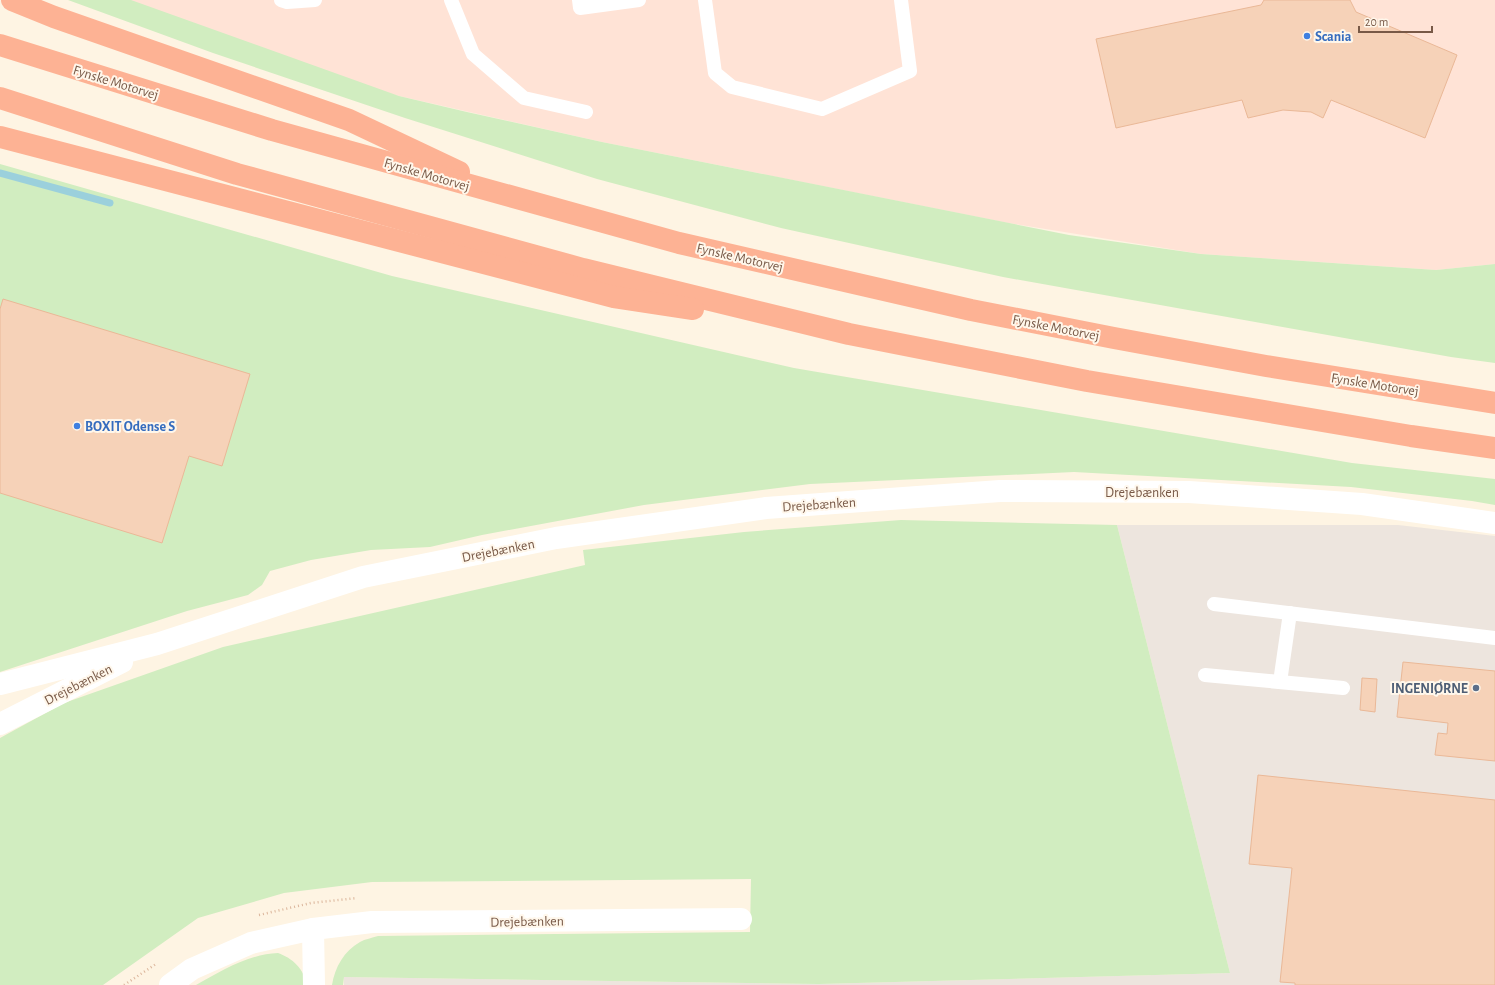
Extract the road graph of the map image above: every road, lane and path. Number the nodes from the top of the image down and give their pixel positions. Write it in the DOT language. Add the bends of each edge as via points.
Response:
graph roads {
  1 [pos="12,0"];
  2 [pos="281,0"];
  3 [pos="314,0"];
  4 [pos="451,0"];
  5 [pos="579,0"];
  6 [pos="639,0"];
  7 [pos="705,0"];
  8 [pos="901,0"];
  9 [pos="0,46"];
  10 [pos="0,98"];
  11 [pos="586,112"];
  12 [pos="0,137"];
  13 [pos="514,198"];
  14 [pos="849,334"];
  15 [pos="1495,403"];
  16 [pos="1495,448"];
  17 [pos="1495,523"];
  18 [pos="1214,604"];
  19 [pos="1290,613"];
  20 [pos="1495,638"];
  21 [pos="157,644"];
  22 [pos="1205,675"];
  23 [pos="1280,682"];
  24 [pos="0,684"];
  25 [pos="1343,688"];
  26 [pos="0,724"];
  27 [pos="741,919"];
  28 [pos="313,929"];
  29 [pos="170,985"];
  30 [pos="314,985"];
  1 -- 13 [label="highway" via="349,120"];
  2 -- 3 [label="lane"];
  4 -- 11 [label="lane" via="473,54 524,98"];
  5 -- 6 [label="lane" via="580,8"];
  7 -- 8 [label="lane" via="715,73 732,87 822,109 910,71"];
  9 -- 13 [label="highway, Fynske Motorvej" via="272,130"];
  10 -- 14 [label="highway" via="238,174 583,269"];
  12 -- 14 [label="highway" via="614,297"];
  13 -- 15 [label="highway, Fynske Motorvej" via="679,242 971,310 1266,366"];
  14 -- 16 [label="highway" via="1087,381"];
  17 -- 21 [label="street, Drejebænken" via="1362,504 1189,492 1000,491 766,508 556,538 363,577"];
  18 -- 19 [label="lane"];
  19 -- 20 [label="lane"];
  19 -- 23 [label="lane"];
  21 -- 24 [label="street, Drejebænken"];
  21 -- 26 [label="street, Drejebænken"];
  22 -- 23 [label="lane"];
  23 -- 25 [label="lane"];
  27 -- 28 [label="street, Drejebænken" via="372,922"];
  28 -- 29 [label="street, Drejebænken" via="251,943 192,969"];
  28 -- 30 [label="street"];
}
